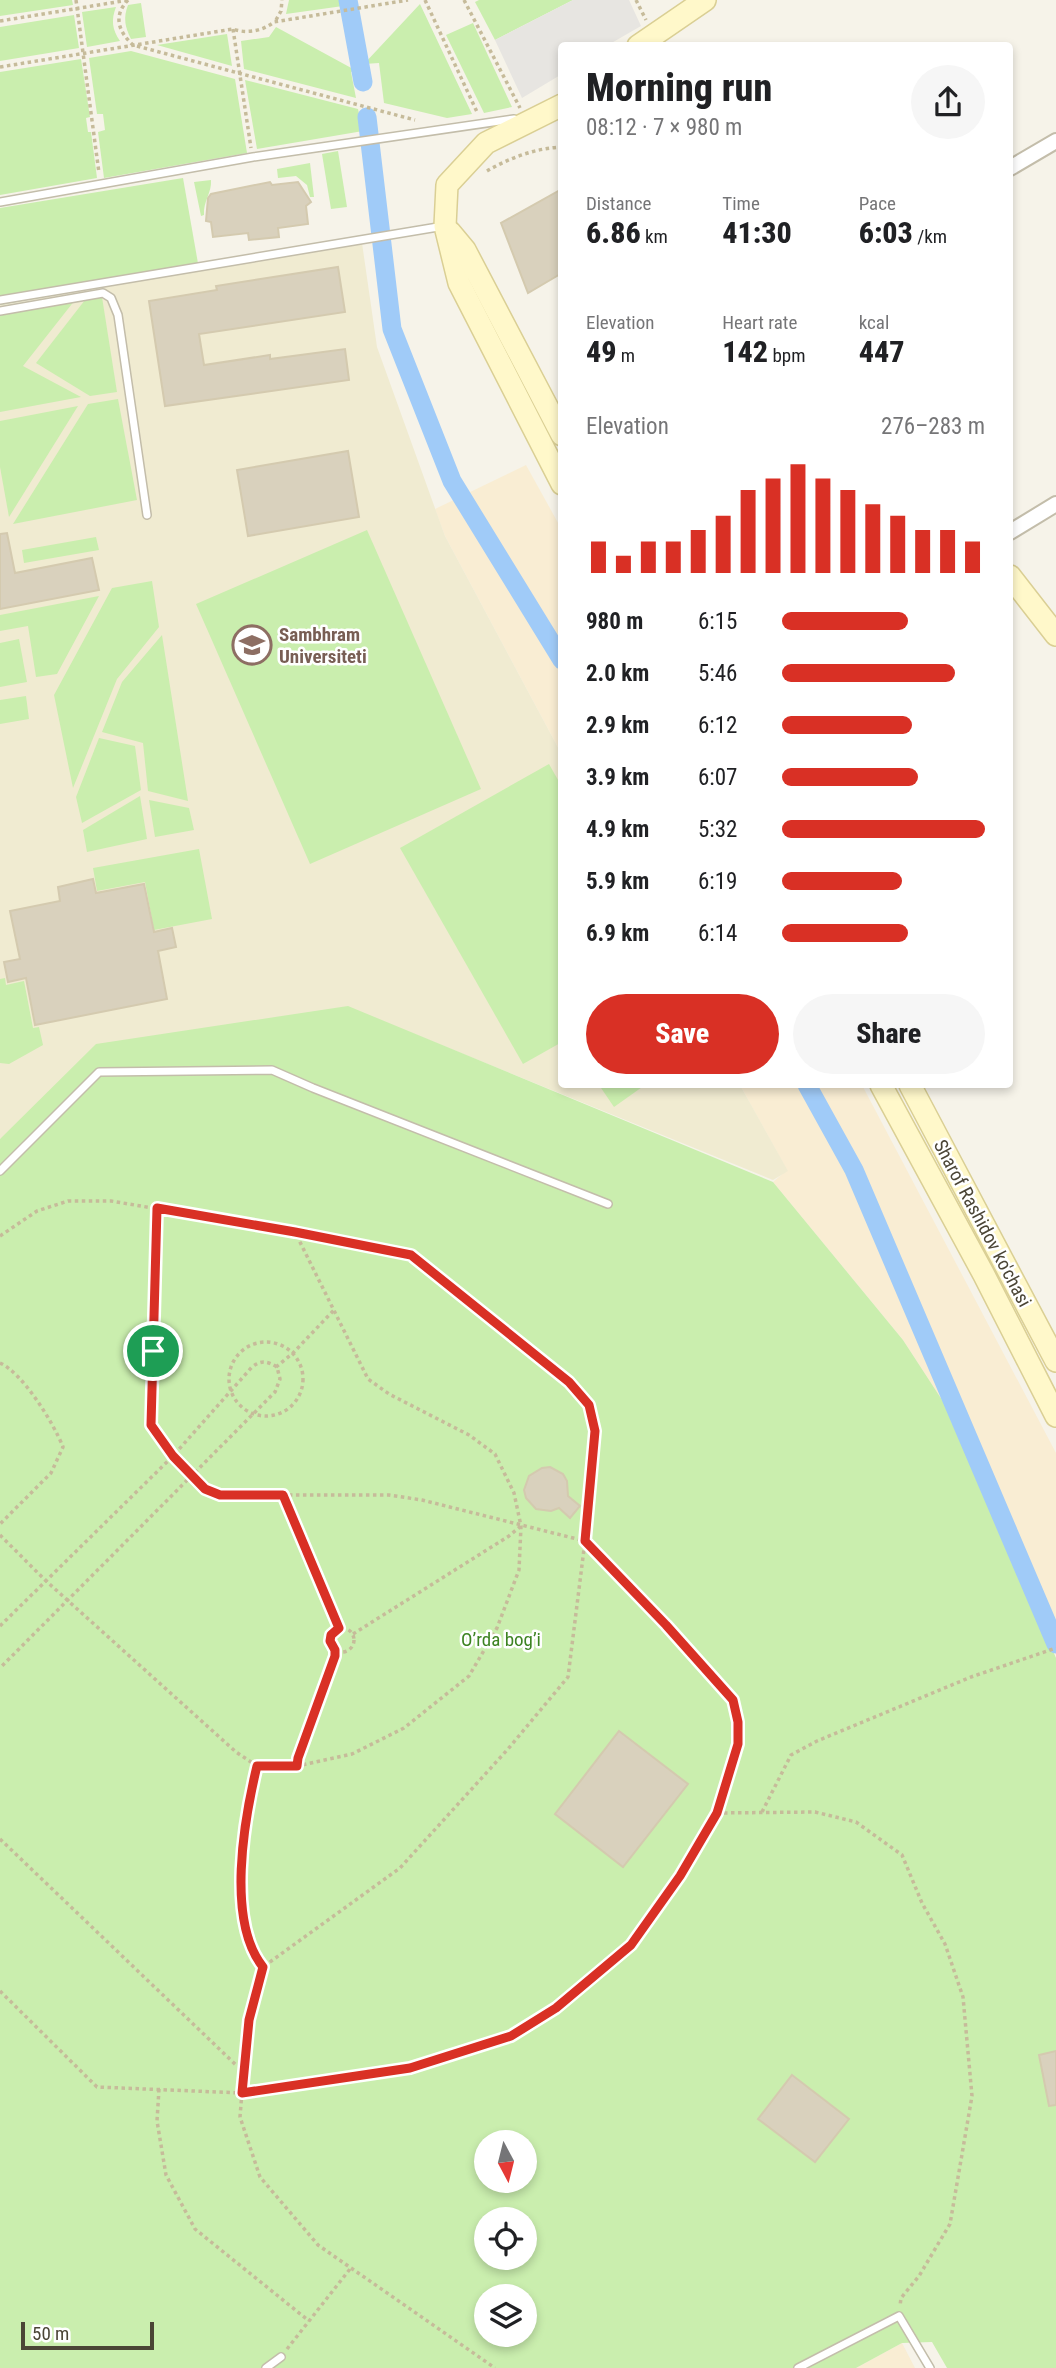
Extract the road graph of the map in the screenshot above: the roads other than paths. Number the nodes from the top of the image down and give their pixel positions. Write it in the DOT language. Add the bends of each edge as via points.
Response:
graph roads {
  1 [pos="705,0"];
  2 [pos="644,42"];
  3 [pos="558,106"];
  4 [pos="558,107"];
  5 [pos="1056,141"];
  6 [pos="1013,167"];
  7 [pos="0,202"];
  8 [pos="445,226"];
  9 [pos="0,300"];
  10 [pos="0,311"];
  11 [pos="558,427"];
  12 [pos="558,476"];
  13 [pos="1056,504"];
  14 [pos="147,515"];
  15 [pos="1013,530"];
  16 [pos="1013,580"];
  17 [pos="1056,635"];
  18 [pos="883,1088"];
  19 [pos="912,1088"];
  20 [pos="0,1171"];
  21 [pos="608,1204"];
  22 [pos="1056,1361"];
  23 [pos="1056,1416"];
  24 [pos="281,2357"];
  25 [pos="265,2368"];
  26 [pos="798,2368"];
  27 [pos="930,2368"];
  1 -- 2 [label="street"];
  3 -- 7 [label="lane" via="506,121 253,157"];
  4 -- 8 [label="street" via="486,143 447,185"];
  5 -- 6 [label="street"];
  8 -- 9 [label="lane"];
  8 -- 11 [label="street" via="465,250"];
  8 -- 12 [label="street" via="459,283"];
  10 -- 14 [label="lane" via="103,293 111,299 118,315"];
  13 -- 15 [label="street"];
  16 -- 17 [label="street"];
  18 -- 23 [label="street"];
  19 -- 22 [label="street, Sharof Rashidov ko'chasi"];
  20 -- 21 [label="lane" via="99,1072 272,1070"];
  24 -- 25 [label="lane"];
  26 -- 27 [label="lane" via="899,2316"];
}
